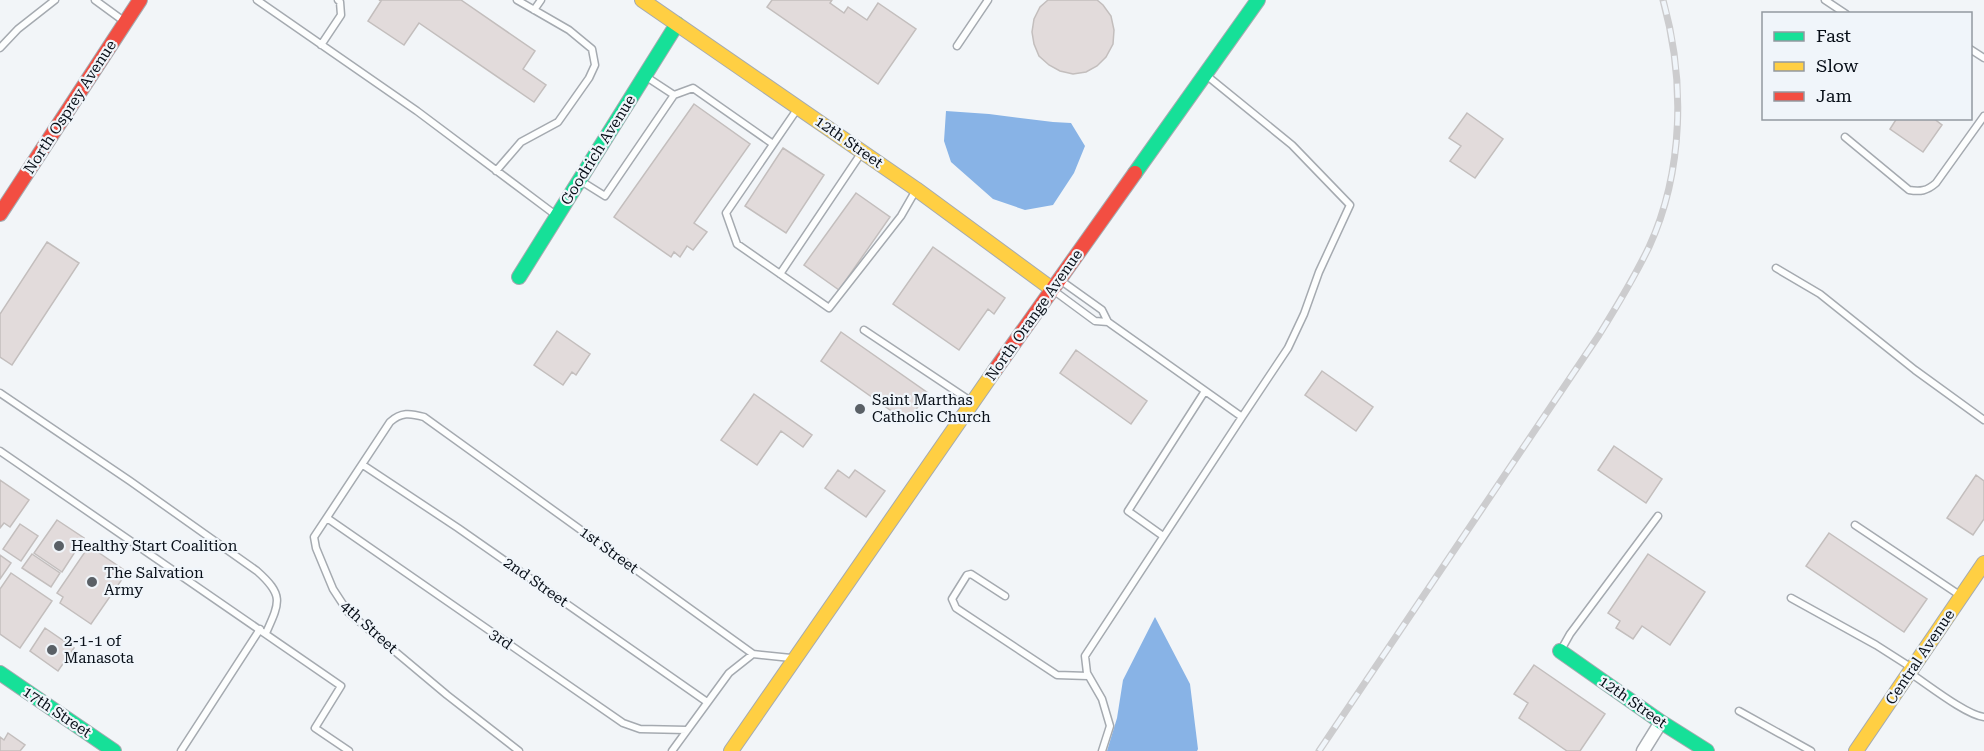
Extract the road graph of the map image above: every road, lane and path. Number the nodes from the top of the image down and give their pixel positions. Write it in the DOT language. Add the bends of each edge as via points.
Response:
graph roads {
  1 [pos="55,0"];
  2 [pos="95,0"];
  3 [pos="140,0"];
  4 [pos="257,0"];
  5 [pos="338,0"];
  6 [pos="517,0"];
  7 [pos="541,0"];
  8 [pos="642,0"];
  9 [pos="988,0"];
  10 [pos="1258,0"];
  11 [pos="1825,0"];
  12 [pos="534,10"];
  13 [pos="1843,12"];
  14 [pos="125,23"];
  15 [pos="677,24"];
  16 [pos="321,45"];
  17 [pos="957,46"];
  18 [pos="0,48"];
  19 [pos="1206,75"];
  20 [pos="645,76"];
  21 [pos="674,95"];
  22 [pos="798,108"];
  23 [pos="1984,116"];
  24 [pos="1845,137"];
  25 [pos="774,144"];
  26 [pos="863,152"];
  27 [pos="496,171"];
  28 [pos="580,180"];
  29 [pos="916,189"];
  30 [pos="0,214"];
  31 [pos="557,216"];
  32 [pos="1776,268"];
  33 [pos="780,274"];
  34 [pos="519,277"];
  35 [pos="1056,284"];
  36 [pos="1108,322"];
  37 [pos="864,330"];
  38 [pos="1205,392"];
  39 [pos="0,393"];
  40 [pos="973,403"];
  41 [pos="406,413"];
  42 [pos="1242,417"];
  43 [pos="1984,420"];
  44 [pos="0,451"];
  45 [pos="363,465"];
  46 [pos="1658,516"];
  47 [pos="327,518"];
  48 [pos="1855,525"];
  49 [pos="1163,536"];
  50 [pos="1984,563"];
  51 [pos="1005,596"];
  52 [pos="1962,596"];
  53 [pos="1791,598"];
  54 [pos="263,631"];
  55 [pos="1560,651"];
  56 [pos="753,654"];
  57 [pos="795,659"];
  58 [pos="1911,671"];
  59 [pos="0,673"];
  60 [pos="1088,676"];
  61 [pos="707,702"];
  62 [pos="1739,711"];
  63 [pos="1984,717"];
  64 [pos="1661,722"];
  65 [pos="687,730"];
  66 [pos="114,751"];
  67 [pos="181,751"];
  68 [pos="349,751"];
  69 [pos="519,751"];
  70 [pos="672,751"];
  71 [pos="731,751"];
  72 [pos="1102,751"];
  73 [pos="1643,751"];
  74 [pos="1707,751"];
  75 [pos="1811,751"];
  76 [pos="1856,751"];
  1 -- 18 [label="lane"];
  2 -- 14 [label="lane"];
  3 -- 14 [label="street, North Osprey Avenue"];
  4 -- 16 [label="lane"];
  5 -- 16 [label="lane" via="341,15"];
  6 -- 12 [label="lane"];
  7 -- 12 [label="lane"];
  8 -- 15 [label="street, 12th Street"];
  9 -- 17 [label="lane"];
  10 -- 19 [label="street, North Orange Avenue"];
  11 -- 13 [label="lane"];
  12 -- 27 [label="lane" via="592,49 595,65 558,122 521,142"];
  14 -- 30 [label="street, North Osprey Avenue"];
  15 -- 20 [label="street, Goodrich Avenue"];
  15 -- 22 [label="street, 12th Street"];
  16 -- 27 [label="lane"];
  19 -- 35 [label="street, North Orange Avenue"];
  19 -- 42 [label="lane" via="1292,145 1350,206 1288,348"];
  20 -- 21 [label="lane"];
  20 -- 28 [label="street, Goodrich Avenue"];
  21 -- 25 [label="lane" via="693,88"];
  21 -- 28 [label="lane" via="605,196"];
  22 -- 25 [label="lane"];
  22 -- 26 [label="street, 12th Street"];
  23 -- 24 [label="lane" via="1936,183 1920,192 1909,190"];
  25 -- 33 [label="lane" via="726,213 737,244"];
  26 -- 29 [label="street, 12th Street"];
  26 -- 33 [label="lane"];
  27 -- 31 [label="lane"];
  28 -- 31 [label="street, Goodrich Avenue"];
  29 -- 33 [label="lane" via="901,216 829,308"];
  29 -- 35 [label="street, 12th Street"];
  31 -- 34 [label="street, Goodrich Avenue"];
  32 -- 43 [label="lane" via="1820,294"];
  35 -- 36 [label="lane" via="1102,310"];
  35 -- 36 [label="lane" via="1095,321"];
  35 -- 40 [label="street, North Orange Avenue"];
  36 -- 38 [label="lane"];
  37 -- 40 [label="lane"];
  38 -- 42 [label="lane"];
  38 -- 49 [label="lane" via="1128,511"];
  39 -- 54 [label="lane" via="270,583 277,596 277,608"];
  40 -- 57 [label="street, North Orange Avenue"];
  41 -- 45 [label="lane, 4th Street" via="390,422"];
  41 -- 56 [label="lane, 1st Street" via="424,417"];
  42 -- 49 [label="lane"];
  44 -- 54 [label="lane"];
  45 -- 47 [label="lane, 4th Street"];
  45 -- 61 [label="lane, 2nd Street"];
  46 -- 55 [label="lane"];
  47 -- 65 [label="lane, 3rd" via="623,723 640,729"];
  47 -- 69 [label="lane, 4th Street" via="314,537 316,548 333,589 348,612"];
  48 -- 52 [label="lane"];
  49 -- 60 [label="lane" via="1085,656"];
  50 -- 52 [label="street, Central Avenue"];
  51 -- 60 [label="lane" via="971,574 952,599 956,608 1057,675"];
  52 -- 58 [label="street, Central Avenue"];
  53 -- 58 [label="lane" via="1876,645"];
  54 -- 67 [label="lane"];
  54 -- 68 [label="lane" via="341,686 315,728"];
  55 -- 64 [label="street, 12th Street"];
  56 -- 57 [label="lane"];
  56 -- 61 [label="lane" via="729,673"];
  57 -- 71 [label="street, North Orange Avenue"];
  58 -- 63 [label="lane" via="1956,703"];
  58 -- 76 [label="street, Central Avenue"];
  59 -- 66 [label="street, 17th Street"];
  60 -- 72 [label="lane" via="1102,699 1110,726"];
  61 -- 65 [label="lane"];
  62 -- 75 [label="lane"];
  64 -- 73 [label="street"];
  64 -- 74 [label="street, 12th Street"];
  65 -- 70 [label="lane"];
}
